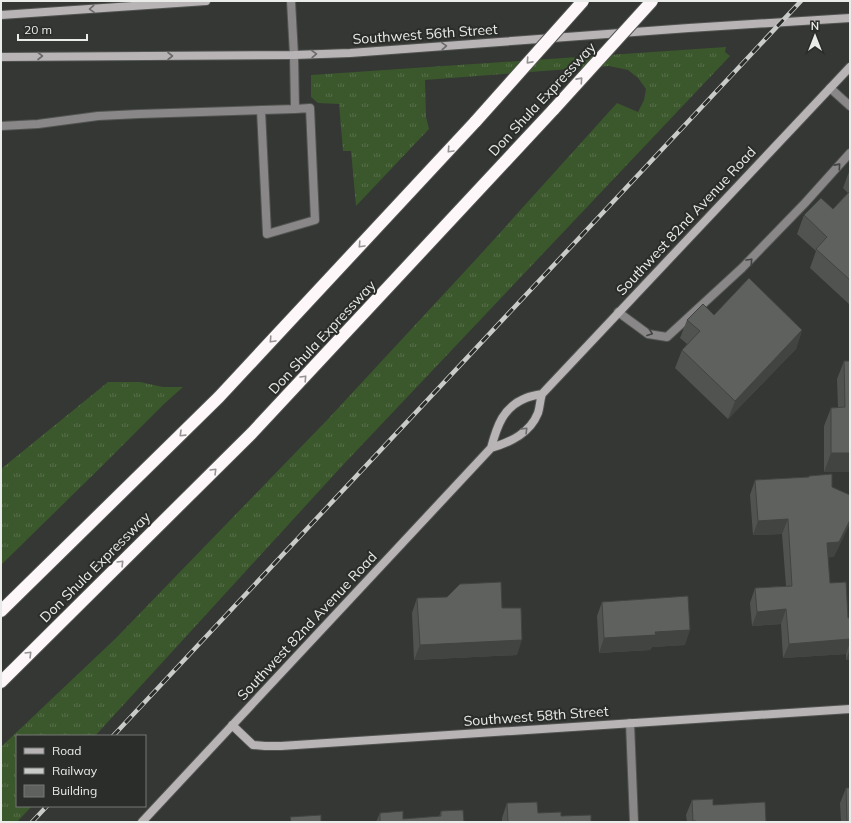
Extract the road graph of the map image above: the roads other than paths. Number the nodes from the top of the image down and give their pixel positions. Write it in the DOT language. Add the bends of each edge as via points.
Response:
graph roads {
  1 [pos="206,1"];
  2 [pos="291,1"];
  3 [pos="583,1"];
  4 [pos="652,1"];
  5 [pos="1,15"];
  6 [pos="850,18"];
  7 [pos="294,55"];
  8 [pos="1,57"];
  9 [pos="850,67"];
  10 [pos="830,88"];
  11 [pos="850,106"];
  12 [pos="295,109"];
  13 [pos="261,110"];
  14 [pos="1,126"];
  15 [pos="850,153"];
  16 [pos="618,312"];
  17 [pos="542,394"];
  18 [pos="491,448"];
  19 [pos="1,611"];
  20 [pos="1,682"];
  21 [pos="850,709"];
  22 [pos="630,723"];
  23 [pos="232,725"];
  24 [pos="142,822"];
  25 [pos="634,822"];
  1 -- 5 [label="street, one-way"];
  2 -- 7 [label="street"];
  3 -- 19 [label="highway, one-way, bridge" via="476,121 219,398"];
  20 -- 4 [label="highway, Don Shula Expressway, one-way, bridge" via="252,433"];
  7 -- 6 [label="street, Southwest 56th Street, one-way"];
  8 -- 7 [label="street, Southwest 56th Street, one-way"];
  7 -- 12 [label="street"];
  9 -- 10 [label="street, Southwest 82nd Avenue Road"];
  10 -- 11 [label="street"];
  10 -- 16 [label="street, Southwest 82nd Avenue Road"];
  12 -- 13 [label="street"];
  12 -- 13 [label="street" via="310,108 314,220 267,234"];
  13 -- 14 [label="street" via="98,116"];
  16 -- 15 [label="street, one-way" via="648,334 666,337 742,268"];
  16 -- 17 [label="street, Southwest 82nd Avenue Road"];
  18 -- 17 [label="street, Southwest 82nd Avenue Road, one-way" via="518,437 527,429 538,412"];
  17 -- 18 [label="street, Southwest 82nd Avenue Road" via="526,398 506,412"];
  18 -- 23 [label="street, Southwest 82nd Avenue Road"];
  21 -- 22 [label="street, Southwest 58th Street"];
  22 -- 23 [label="street, Southwest 58th Street" via="265,746 253,744"];
  22 -- 25 [label="street"];
  23 -- 24 [label="street, Southwest 82nd Avenue Road"];
}
